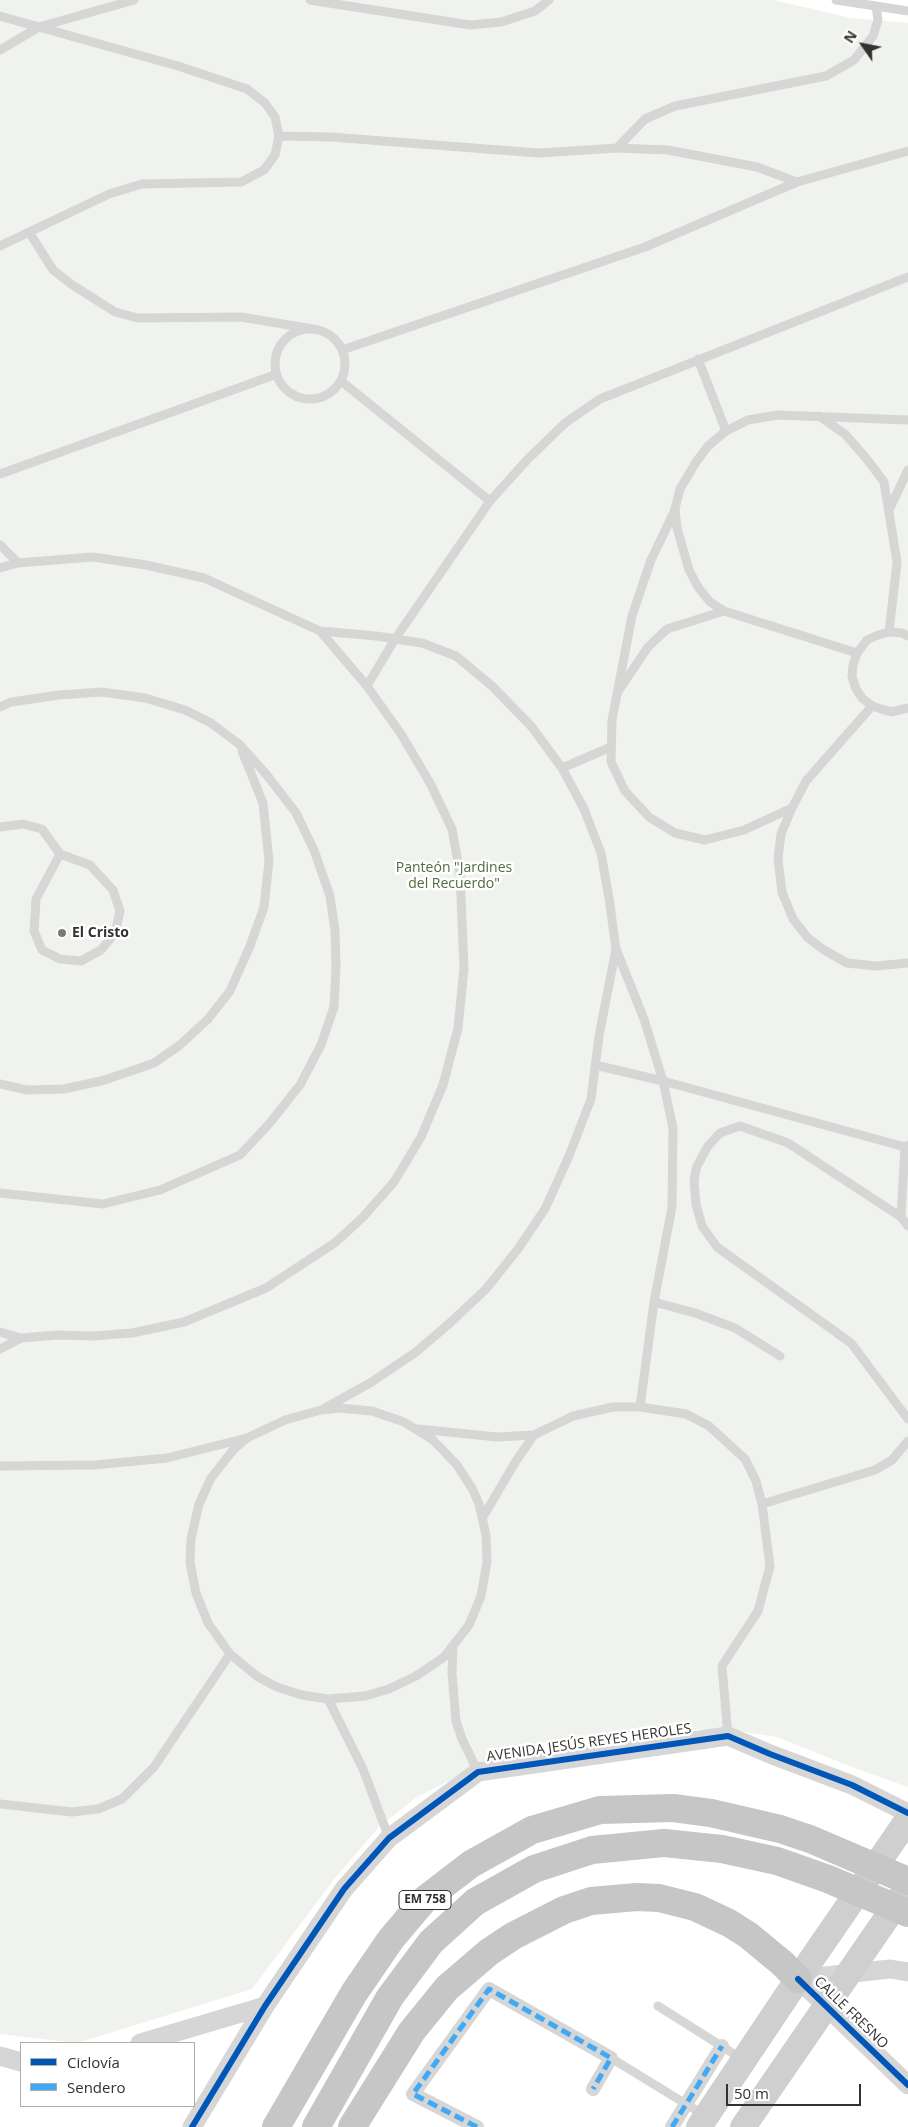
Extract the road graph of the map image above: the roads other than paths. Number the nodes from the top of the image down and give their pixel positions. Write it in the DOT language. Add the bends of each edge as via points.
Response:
graph roads {
  1 [pos="134,0"];
  2 [pos="310,0"];
  3 [pos="549,0"];
  4 [pos="836,0"];
  5 [pos="876,6"];
  6 [pos="908,11"];
  7 [pos="0,16"];
  8 [pos="39,28"];
  9 [pos="0,50"];
  10 [pos="279,136"];
  11 [pos="617,148"];
  12 [pos="908,151"];
  13 [pos="797,182"];
  14 [pos="29,232"];
  15 [pos="0,246"];
  16 [pos="908,277"];
  17 [pos="313,329"];
  18 [pos="342,350"];
  19 [pos="698,359"];
  20 [pos="277,374"];
  21 [pos="341,381"];
  22 [pos="819,416"];
  23 [pos="908,420"];
  24 [pos="726,431"];
  25 [pos="908,470"];
  26 [pos="0,474"];
  27 [pos="490,501"];
  28 [pos="890,508"];
  29 [pos="676,509"];
  30 [pos="0,545"];
  31 [pos="18,563"];
  32 [pos="0,568"];
  33 [pos="724,611"];
  34 [pos="320,631"];
  35 [pos="889,632"];
  36 [pos="908,636"];
  37 [pos="396,639"];
  38 [pos="857,654"];
  39 [pos="367,686"];
  40 [pos="616,695"];
  41 [pos="872,706"];
  42 [pos="0,707"];
  43 [pos="908,708"];
  44 [pos="239,744"];
  45 [pos="612,747"];
  46 [pos="562,768"];
  47 [pos="792,808"];
  48 [pos="0,827"];
  49 [pos="60,854"];
  50 [pos="616,949"];
  51 [pos="908,963"];
  52 [pos="595,1065"];
  53 [pos="663,1081"];
  54 [pos="0,1084"];
  55 [pos="907,1146"];
  56 [pos="0,1193"];
  57 [pos="901,1217"];
  58 [pos="908,1226"];
  59 [pos="654,1302"];
  60 [pos="0,1332"];
  61 [pos="21,1338"];
  62 [pos="0,1349"];
  63 [pos="780,1356"];
  64 [pos="640,1407"];
  65 [pos="321,1410"];
  66 [pos="908,1419"];
  67 [pos="418,1429"];
  68 [pos="534,1435"];
  69 [pos="247,1438"];
  70 [pos="908,1441"];
  71 [pos="0,1466"];
  72 [pos="762,1504"];
  73 [pos="483,1518"];
  74 [pos="453,1648"];
  75 [pos="230,1654"];
  76 [pos="328,1699"];
  77 [pos="728,1736"];
  78 [pos="478,1772"];
  79 [pos="0,1804"];
  80 [pos="908,1813"];
  81 [pos="908,1819"];
  82 [pos="389,1838"];
  83 [pos="908,1881"];
  84 [pos="908,1887"];
  85 [pos="908,1913"];
  86 [pos="908,1972"];
  87 [pos="850,1973"];
  88 [pos="798,1979"];
  89 [pos="265,2006"];
  90 [pos="658,2006"];
  91 [pos="826,2007"];
  92 [pos="143,2042"];
  93 [pos="722,2046"];
  94 [pos="0,2056"];
  95 [pos="611,2058"];
  96 [pos="744,2061"];
  97 [pos="20,2062"];
  98 [pos="908,2086"];
  99 [pos="593,2089"];
  100 [pos="697,2116"];
  101 [pos="750,2124"];
  102 [pos="192,2127"];
  103 [pos="276,2127"];
  104 [pos="316,2127"];
  105 [pos="352,2127"];
  106 [pos="477,2127"];
  107 [pos="672,2127"];
  1 -- 8 [label="lane"];
  2 -- 3 [label="lane" via="470,25 501,22 535,11"];
  4 -- 5 [label="lane"];
  5 -- 6 [label="lane"];
  5 -- 11 [label="lane" via="878,20 874,36 854,60 826,76 675,106 645,119"];
  7 -- 8 [label="lane"];
  8 -- 9 [label="lane"];
  8 -- 10 [label="lane" via="178,66 247,89 275,117"];
  10 -- 11 [label="lane" via="538,153"];
  10 -- 14 [label="lane" via="275,155 264,170 241,182 142,184 109,194"];
  11 -- 13 [label="lane" via="677,152 757,167"];
  12 -- 13 [label="lane"];
  13 -- 18 [label="lane" via="645,247"];
  14 -- 15 [label="lane"];
  14 -- 17 [label="lane" via="53,270 116,312 138,318 241,316"];
  16 -- 19 [label="lane"];
  17 -- 18 [label="lane" via="326,333"];
  17 -- 20 [label="lane" via="296,332 285,340 275,362"];
  18 -- 21 [label="lane" via="345,371"];
  19 -- 24 [label="lane"];
  19 -- 27 [label="lane" via="600,399 565,423"];
  20 -- 21 [label="lane" via="290,393 310,399 324,396"];
  20 -- 26 [label="lane"];
  21 -- 27 [label="lane"];
  22 -- 23 [label="lane"];
  22 -- 24 [label="lane" via="770,416 748,420"];
  22 -- 28 [label="lane" via="844,434 866,458 884,482"];
  24 -- 29 [label="lane" via="708,446 696,462 680,489"];
  25 -- 28 [label="lane"];
  27 -- 37 [label="lane"];
  28 -- 35 [label="lane" via="897,562"];
  29 -- 33 [label="lane" via="677,528 689,570 710,602"];
  29 -- 40 [label="lane" via="651,560 632,616"];
  30 -- 31 [label="lane"];
  31 -- 32 [label="lane"];
  31 -- 34 [label="lane" via="94,557 165,569 204,578"];
  33 -- 38 [label="lane"];
  33 -- 40 [label="lane" via="667,629 648,647"];
  34 -- 37 [label="lane"];
  34 -- 39 [label="lane"];
  35 -- 36 [label="lane"];
  35 -- 38 [label="lane" via="867,640"];
  37 -- 39 [label="lane"];
  37 -- 46 [label="lane" via="422,643 456,656 492,686 531,726"];
  38 -- 41 [label="lane" via="852,677 862,698"];
  39 -- 61 [label="lane" via="430,783 452,830 460,874 464,968 458,1028 442,1085 421,1137 394,1182 364,1217 336,1242 266,1288 184,1322 132,1333"];
  40 -- 45 [label="lane"];
  41 -- 43 [label="lane" via="891,712"];
  41 -- 47 [label="lane" via="806,781"];
  42 -- 44 [label="lane" via="11,702 102,692 144,698 185,710 211,723"];
  44 -- 54 [label="lane" via="263,803 269,861 264,907 230,990 208,1020 154,1063 106,1080 64,1089 27,1090"];
  44 -- 56 [label="lane" via="296,814 314,850 330,896 335,931 334,1007 322,1045 300,1085 269,1124 240,1154 207,1170 160,1190 103,1204"];
  45 -- 46 [label="lane"];
  45 -- 47 [label="lane" via="612,762 625,791 649,817 674,834 705,840 744,830"];
  46 -- 50 [label="lane" via="584,809 600,853"];
  47 -- 51 [label="lane" via="781,834 778,859 782,892 793,920 808,938 847,962 876,966"];
  48 -- 49 [label="lane" via="23,824 42,829"];
  49 -- 49 [label="lane" via="90,865 113,890 120,910 115,933 101,950 81,961 60,959 42,950 34,930 36,899"];
  50 -- 52 [label="lane"];
  50 -- 53 [label="lane" via="644,1020"];
  52 -- 53 [label="lane"];
  52 -- 65 [label="lane" via="591,1099 569,1156 545,1209 518,1249 486,1289 416,1352"];
  53 -- 55 [label="lane"];
  53 -- 59 [label="lane" via="673,1128 672,1207"];
  55 -- 57 [label="lane"];
  57 -- 58 [label="lane"];
  57 -- 66 [label="lane" via="788,1143 740,1126 720,1133 708,1146 697,1166 694,1180 702,1226 718,1247 851,1343"];
  59 -- 63 [label="lane" via="735,1328"];
  59 -- 64 [label="lane"];
  60 -- 61 [label="lane"];
  61 -- 62 [label="lane"];
  64 -- 68 [label="lane" via="613,1407 573,1416"];
  64 -- 72 [label="lane" via="686,1414 709,1426 745,1459 756,1481"];
  65 -- 67 [label="lane" via="372,1411"];
  65 -- 69 [label="lane" via="285,1420"];
  67 -- 68 [label="lane" via="497,1437"];
  67 -- 73 [label="lane" via="457,1465 473,1490"];
  68 -- 73 [label="lane"];
  69 -- 71 [label="lane" via="139,1462"];
  69 -- 75 [label="lane" via="211,1478 199,1504 191,1539 190,1562 196,1593 208,1623"];
  70 -- 72 [label="lane" via="892,1460 875,1470"];
  72 -- 77 [label="lane" via="770,1566 758,1611 722,1666"];
  73 -- 74 [label="lane" via="487,1548 485,1579 474,1614"];
  74 -- 76 [label="lane" via="416,1676 389,1689 365,1696"];
  74 -- 78 [label="lane" via="456,1721"];
  75 -- 76 [label="lane" via="258,1677 277,1687"];
  75 -- 79 [label="lane" via="154,1767 122,1799 98,1809 72,1812"];
  76 -- 82 [label="lane" via="363,1769"];
  77 -- 78 [label="street, AVENIDA JESÚS REYES HEROLES"];
  77 -- 80 [label="street" via="852,1785"];
  78 -- 82 [label="street, AVENIDA JESÚS REYES HEROLES"];
  81 -- 88 [label="main road"];
  82 -- 89 [label="street, AVENIDA JESÚS REYES HEROLES" via="344,1889"];
  83 -- 103 [label="highway, EM 758, bridge" via="810,1839 711,1813 673,1808 600,1810 532,1830 471,1864 424,1900 391,1939 354,1993"];
  84 -- 87 [label="main road"];
  85 -- 104 [label="highway, EM 758, bridge" via="777,1861 722,1848 664,1843 592,1850 534,1869 475,1902 431,1942 390,1997"];
  86 -- 87 [label="street" via="890,1969"];
  87 -- 88 [label="street"];
  87 -- 91 [label="main road"];
  88 -- 91 [label="street, CALLE FRESNO"];
  88 -- 96 [label="main road"];
  88 -- 105 [label="highway" via="748,1935 695,1907 637,1896 592,1901 564,1910 521,1931 489,1952 447,1988 412,2031"];
  89 -- 92 [label="street"];
  89 -- 102 [label="street, AVENIDA JESÚS REYES HEROLES"];
  90 -- 93 [label="lane"];
  91 -- 98 [label="street, CALLE FRESNO"];
  91 -- 101 [label="main road"];
  93 -- 96 [label="lane"];
  93 -- 100 [label="street"];
  94 -- 97 [label="street"];
  95 -- 99 [label="street"];
  95 -- 100 [label="lane"];
  95 -- 106 [label="street" via="489,1989 413,2094"];
  96 -- 100 [label="main road"];
  100 -- 107 [label="street"];
}
